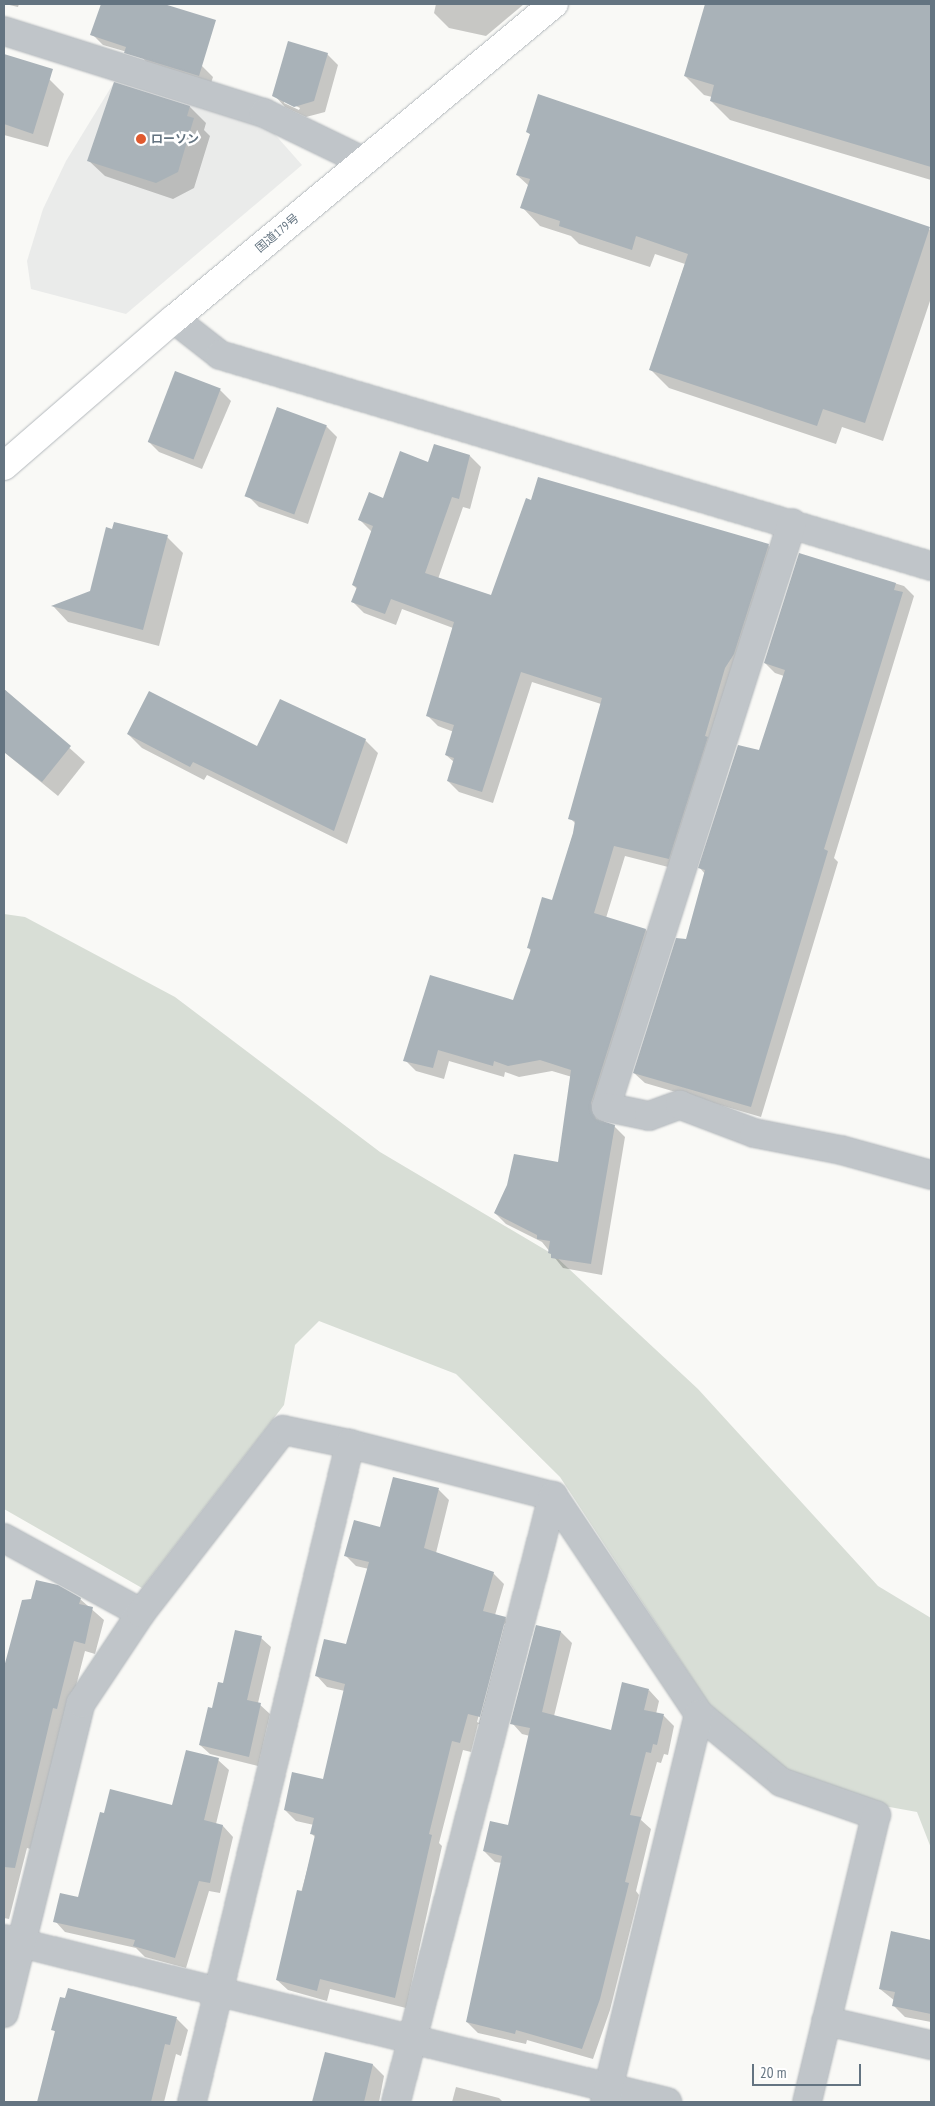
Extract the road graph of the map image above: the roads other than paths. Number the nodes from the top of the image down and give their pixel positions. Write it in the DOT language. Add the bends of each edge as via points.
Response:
graph roads {
  1 [pos="554,4"];
  2 [pos="4,31"];
  3 [pos="363,161"];
  4 [pos="174,319"];
  5 [pos="4,466"];
  6 [pos="792,523"];
  7 [pos="931,566"];
  8 [pos="931,1175"];
  9 [pos="350,1444"];
  10 [pos="553,1496"];
  11 [pos="4,1538"];
  12 [pos="141,1613"];
  13 [pos="700,1714"];
  14 [pos="12,1941"];
  15 [pos="219,1994"];
  16 [pos="4,2013"];
  17 [pos="826,2021"];
  18 [pos="412,2038"];
  19 [pos="931,2045"];
  20 [pos="606,2095"];
  21 [pos="192,2102"];
  22 [pos="396,2102"];
  23 [pos="667,2102"];
  24 [pos="807,2102"];
  1 -- 3 [label="highway, 国道179号"];
  2 -- 3 [label="street" via="264,113"];
  3 -- 4 [label="highway, 国道179号"];
  4 -- 5 [label="highway, 国道179号"];
  4 -- 6 [label="street" via="220,356"];
  6 -- 7 [label="street"];
  6 -- 8 [label="street" via="606,1107 649,1116 680,1105 754,1134 840,1150"];
  9 -- 10 [label="street"];
  9 -- 12 [label="street" via="283,1430"];
  9 -- 15 [label="street"];
  10 -- 13 [label="street"];
  10 -- 18 [label="street"];
  11 -- 12 [label="street"];
  12 -- 14 [label="street" via="82,1703"];
  13 -- 17 [label="street" via="781,1782 876,1815"];
  13 -- 20 [label="street"];
  14 -- 15 [label="street"];
  14 -- 16 [label="street"];
  15 -- 18 [label="street"];
  15 -- 21 [label="street"];
  17 -- 19 [label="street"];
  17 -- 24 [label="street"];
  18 -- 20 [label="street"];
  18 -- 22 [label="street"];
  20 -- 23 [label="street"];
}
